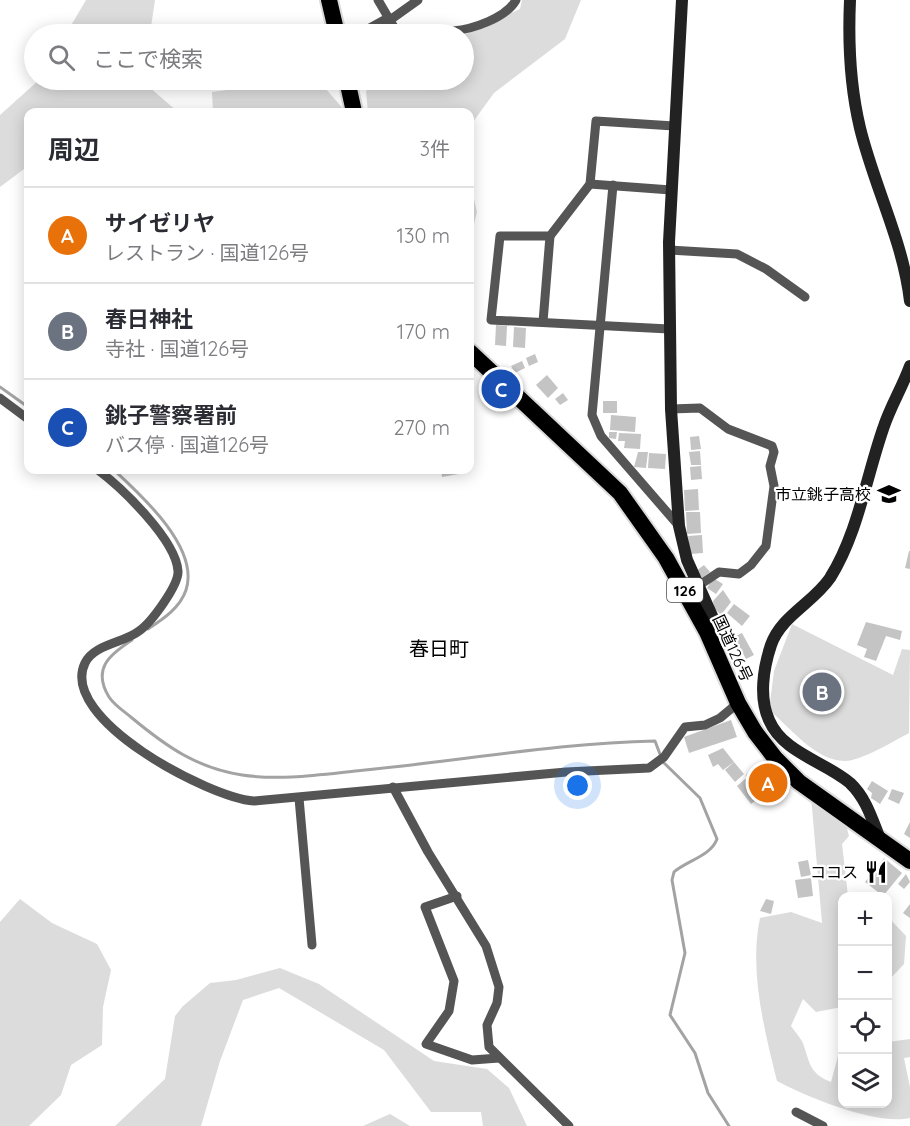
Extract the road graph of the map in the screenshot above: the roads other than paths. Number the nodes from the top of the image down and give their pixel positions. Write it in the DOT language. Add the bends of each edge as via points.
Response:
graph roads {
  1 [pos="329,0"];
  2 [pos="378,0"];
  3 [pos="418,0"];
  4 [pos="516,0"];
  5 [pos="682,0"];
  6 [pos="850,0"];
  7 [pos="389,19"];
  8 [pos="335,24"];
  9 [pos="379,24"];
  10 [pos="392,24"];
  11 [pos="474,26"];
  12 [pos="349,90"];
  13 [pos="353,108"];
  14 [pos="674,126"];
  15 [pos="590,184"];
  16 [pos="613,185"];
  17 [pos="671,190"];
  18 [pos="550,236"];
  19 [pos="669,250"];
  20 [pos="805,297"];
  21 [pos="910,301"];
  22 [pos="543,322"];
  23 [pos="600,324"];
  24 [pos="669,329"];
  25 [pos="474,356"];
  26 [pos="910,366"];
  27 [pos="0,398"];
  28 [pos="671,409"];
  29 [pos="24,416"];
  30 [pos="103,474"];
  31 [pos="679,526"];
  32 [pos="698,586"];
  33 [pos="707,632"];
  34 [pos="738,703"];
  35 [pos="393,787"];
  36 [pos="299,798"];
  37 [pos="880,838"];
  38 [pos="910,861"];
  39 [pos="457,896"];
  40 [pos="312,945"];
  41 [pos="499,1058"];
  42 [pos="796,1112"];
  43 [pos="568,1126"];
  44 [pos="823,1126"];
  1 -- 8 [label="highway"];
  2 -- 7 [label="street"];
  3 -- 7 [label="street"];
  4 -- 11 [label="street" via="506,11"];
  5 -- 14 [label="street"];
  6 -- 21 [label="street" via="851,84 860,129 901,258"];
  7 -- 9 [label="street"];
  7 -- 10 [label="street"];
  12 -- 13 [label="highway"];
  14 -- 15 [label="street" via="596,121"];
  14 -- 17 [label="street"];
  15 -- 16 [label="street"];
  15 -- 18 [label="street"];
  16 -- 17 [label="street"];
  16 -- 23 [label="street"];
  17 -- 19 [label="street"];
  18 -- 22 [label="street"];
  18 -- 22 [label="street" via="500,236 491,320"];
  19 -- 20 [label="street" via="737,254"];
  19 -- 24 [label="street"];
  22 -- 23 [label="street"];
  23 -- 24 [label="street"];
  23 -- 31 [label="street" via="592,415 601,436"];
  24 -- 28 [label="street"];
  25 -- 33 [label="highway, 国道126号 / 126" via="620,493 666,558"];
  26 -- 37 [label="street" via="883,426 841,556 829,579 809,603 785,621 771,644 762,704 770,724 789,746 826,765 852,785 868,808"];
  27 -- 29 [label="street"];
  28 -- 31 [label="street"];
  28 -- 32 [label="street" via="700,408 728,429 772,446 774,452 770,466 774,486 765,546 739,574 719,572"];
  30 -- 36 [label="street" via="140,506 158,530 178,570 177,583 139,632 98,650 86,660 82,679 92,704 118,733 194,783 243,800"];
  31 -- 32 [label="street"];
  32 -- 33 [label="street" via="712,618 712,627"];
  33 -- 34 [label="highway, 国道126号 / 126"];
  34 -- 35 [label="street" via="720,718 685,727 664,757 648,768"];
  34 -- 37 [label="highway, 国道126号 / 126" via="764,744 787,770 844,816"];
  35 -- 36 [label="street"];
  35 -- 39 [label="street"];
  36 -- 40 [label="street"];
  37 -- 38 [label="highway, 国道126号 / 126"];
  39 -- 41 [label="street" via="486,946 499,987 497,1004 487,1025 489,1047"];
  39 -- 41 [label="street" via="425,907 454,981 449,1011 426,1044 472,1060"];
  41 -- 43 [label="street"];
  42 -- 44 [label="street"];
}
